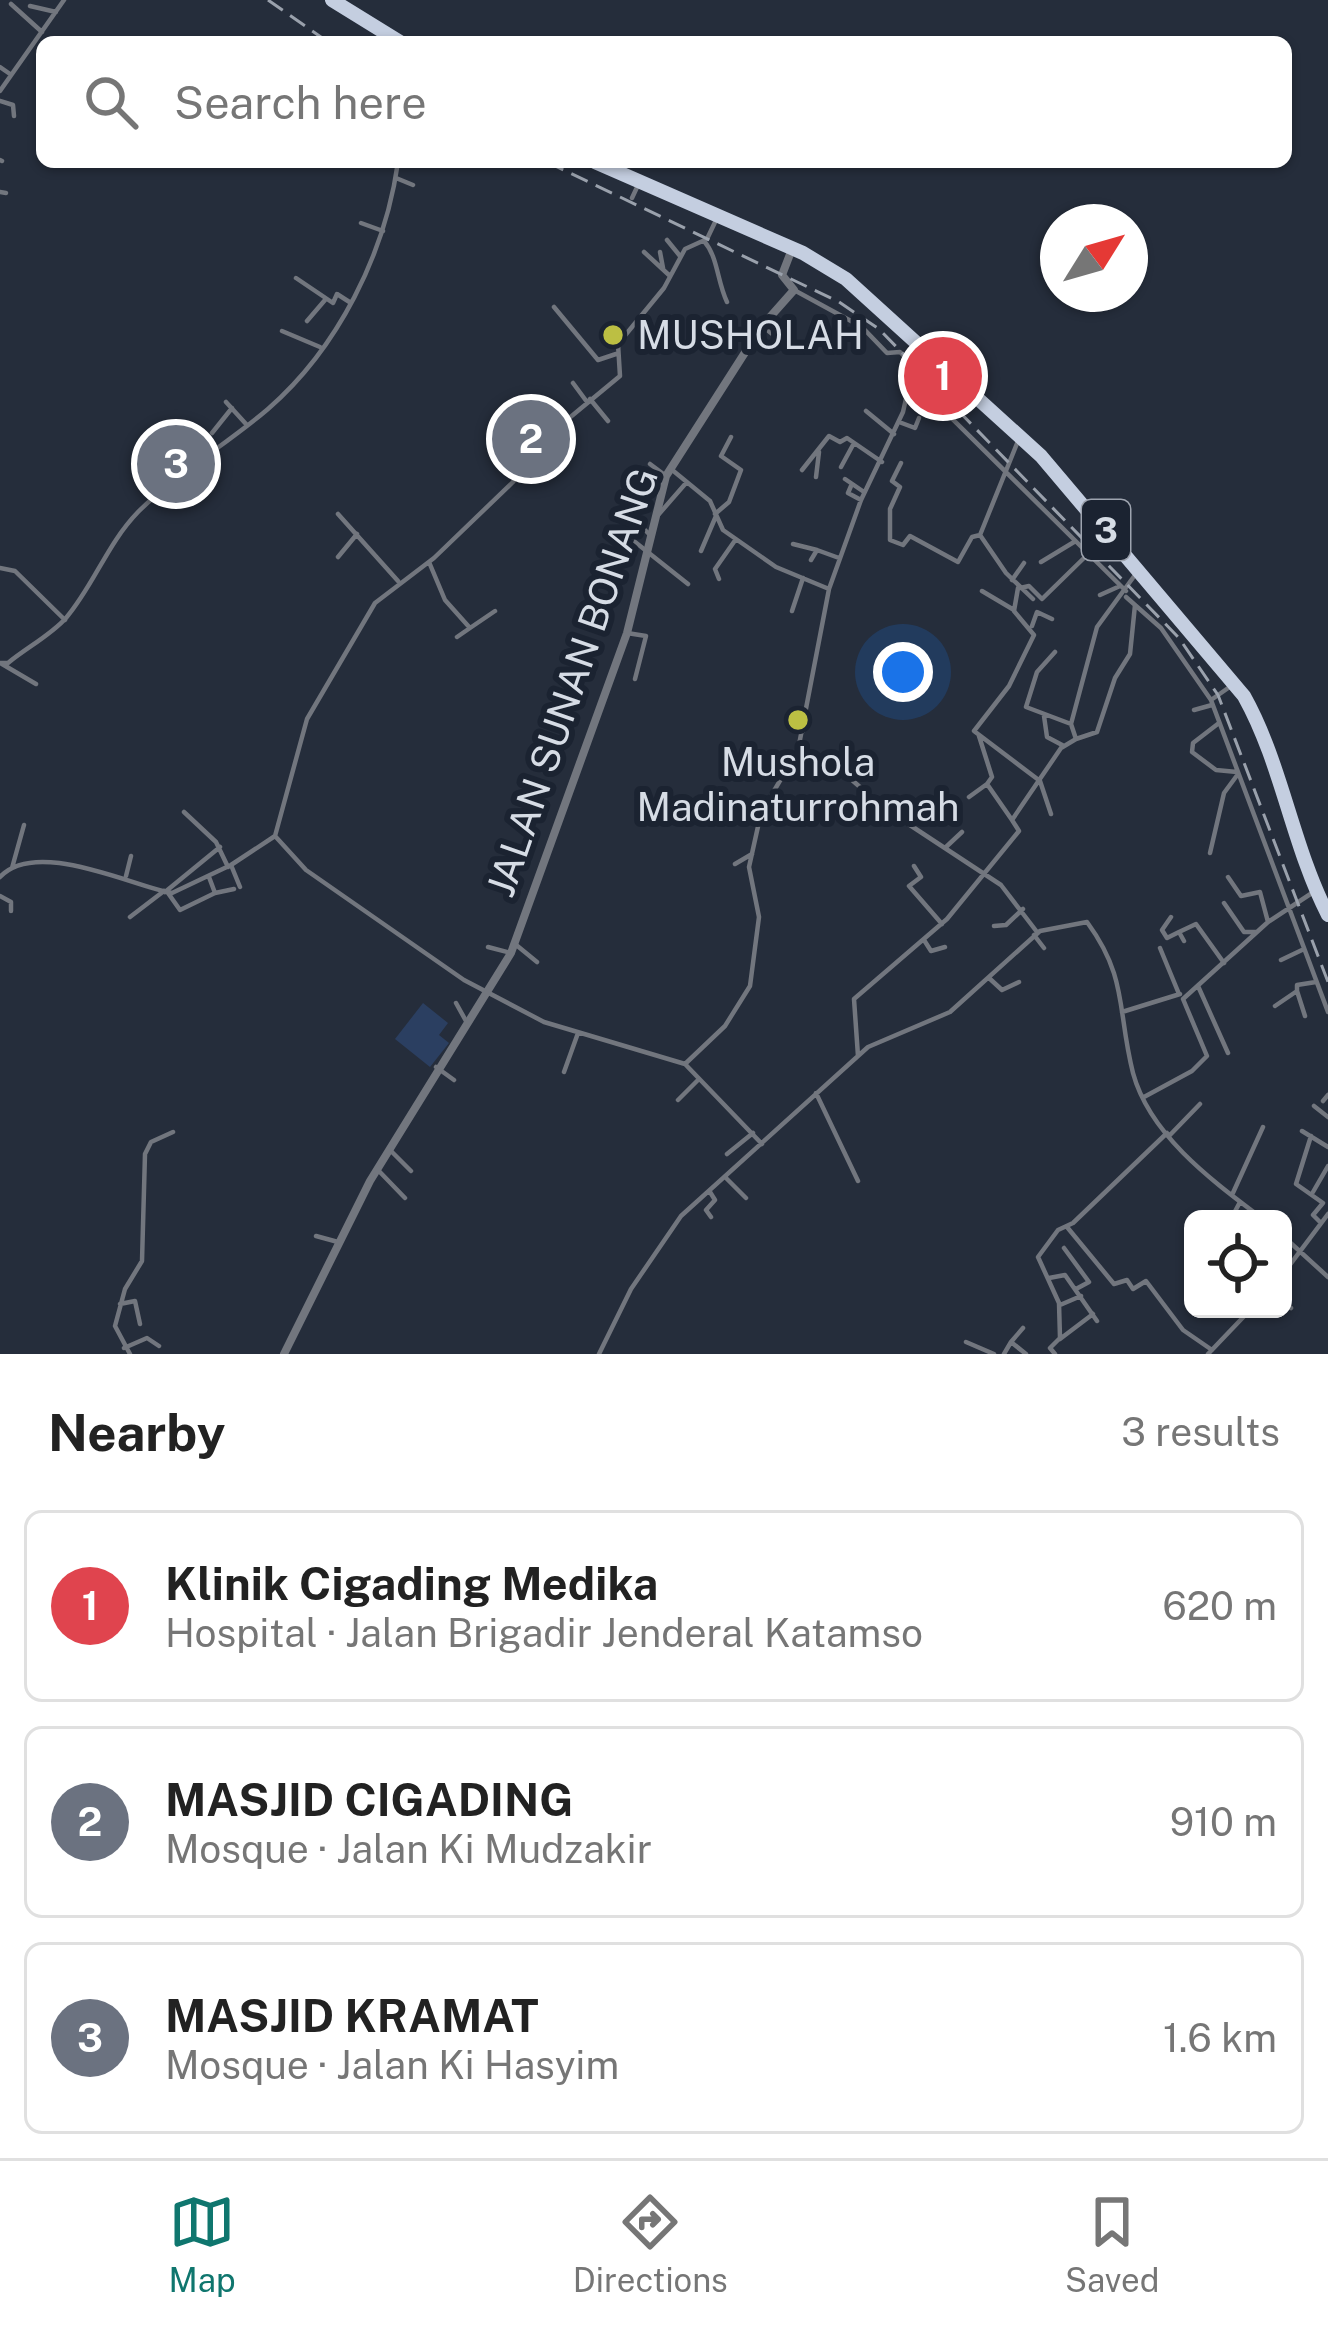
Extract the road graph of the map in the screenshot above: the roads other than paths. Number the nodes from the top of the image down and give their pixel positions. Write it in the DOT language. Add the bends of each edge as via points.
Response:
graph roads {
  1 [pos="64,0"];
  2 [pos="332,0"];
  3 [pos="11,4"];
  4 [pos="30,6"];
  5 [pos="56,12"];
  6 [pos="42,32"];
  7 [pos="39,36"];
  8 [pos="390,36"];
  9 [pos="36,40"];
  10 [pos="0,67"];
  11 [pos="10,74"];
  12 [pos="0,91"];
  13 [pos="0,101"];
  14 [pos="14,116"];
  15 [pos="397,168"];
  16 [pos="603,168"];
  17 [pos="396,178"];
  18 [pos="413,184"];
  19 [pos="717,218"];
  20 [pos="361,223"];
  21 [pos="382,231"];
  22 [pos="667,240"];
  23 [pos="704,241"];
  24 [pos="792,249"];
  25 [pos="644,252"];
  26 [pos="660,252"];
  27 [pos="680,256"];
  28 [pos="663,268"];
  29 [pos="670,277"];
  30 [pos="296,278"];
  31 [pos="794,290"];
  32 [pos="325,300"];
  33 [pos="728,302"];
  34 [pos="351,303"];
  35 [pos="554,307"];
  36 [pos="308,321"];
  37 [pos="762,326"];
  38 [pos="282,332"];
  39 [pos="776,337"];
  40 [pos="920,345"];
  41 [pos="321,348"];
  42 [pos="616,354"];
  43 [pos="911,363"];
  44 [pos="911,378"];
  45 [pos="573,383"];
  46 [pos="589,400"];
  47 [pos="226,402"];
  48 [pos="232,409"];
  49 [pos="866,411"];
  50 [pos="919,418"];
  51 [pos="608,421"];
  52 [pos="899,422"];
  53 [pos="246,424"];
  54 [pos="212,433"];
  55 [pos="894,434"];
  56 [pos="1021,436"];
  57 [pos="730,437"];
  58 [pos="200,438"];
  59 [pos="854,443"];
  60 [pos="211,452"];
  61 [pos="819,452"];
  62 [pos="882,462"];
  63 [pos="901,463"];
  64 [pos="650,464"];
  65 [pos="1004,466"];
  66 [pos="841,467"];
  67 [pos="802,470"];
  68 [pos="668,473"];
  69 [pos="816,476"];
  70 [pos="845,479"];
  71 [pos="686,483"];
  72 [pos="862,496"];
  73 [pos="338,514"];
  74 [pos="716,515"];
  75 [pos="654,517"];
  76 [pos="634,519"];
  77 [pos="357,533"];
  78 [pos="625,534"];
  79 [pos="650,535"];
  80 [pos="980,535"];
  81 [pos="736,539"];
  82 [pos="1074,542"];
  83 [pos="793,544"];
  84 [pos="817,550"];
  85 [pos="701,551"];
  86 [pos="646,552"];
  87 [pos="1086,556"];
  88 [pos="338,557"];
  89 [pos="838,557"];
  90 [pos="811,560"];
  91 [pos="429,562"];
  92 [pos="1041,562"];
  93 [pos="1024,563"];
  94 [pos="0,568"];
  95 [pos="1138,568"];
  96 [pos="803,578"];
  97 [pos="719,579"];
  98 [pos="1012,580"];
  99 [pos="399,582"];
  100 [pos="688,584"];
  101 [pos="1019,588"];
  102 [pos="829,589"];
  103 [pos="982,591"];
  104 [pos="1123,591"];
  105 [pos="1100,595"];
  106 [pos="1034,599"];
  107 [pos="1135,605"];
  108 [pos="1014,610"];
  109 [pos="495,611"];
  110 [pos="792,611"];
  111 [pos="1052,619"];
  112 [pos="65,620"];
  113 [pos="470,628"];
  114 [pos="1031,629"];
  115 [pos="627,633"];
  116 [pos="457,637"];
  117 [pos="1055,652"];
  118 [pos="1,664"];
  119 [pos="634,679"];
  120 [pos="1235,683"];
  121 [pos="36,684"];
  122 [pos="1212,702"];
  123 [pos="1194,710"];
  124 [pos="793,712"];
  125 [pos="1044,716"];
  126 [pos="1220,723"];
  127 [pos="1071,724"];
  128 [pos="803,731"];
  129 [pos="979,736"];
  130 [pos="1076,739"];
  131 [pos="1064,746"];
  132 [pos="797,750"];
  133 [pos="1238,773"];
  134 [pos="1040,781"];
  135 [pos="987,784"];
  136 [pos="969,797"];
  137 [pos="184,812"];
  138 [pos="1051,814"];
  139 [pos="1012,820"];
  140 [pos="24,825"];
  141 [pos="962,832"];
  142 [pos="274,836"];
  143 [pos="220,847"];
  144 [pos="946,847"];
  145 [pos="1210,853"];
  146 [pos="752,854"];
  147 [pos="131,856"];
  148 [pos="735,864"];
  149 [pos="230,866"];
  150 [pos="914,866"];
  151 [pos="12,868"];
  152 [pos="986,873"];
  153 [pos="126,876"];
  154 [pos="209,877"];
  155 [pos="1228,877"];
  156 [pos="0,878"];
  157 [pos="1315,890"];
  158 [pos="166,892"];
  159 [pos="215,892"];
  160 [pos="0,896"];
  161 [pos="1224,902"];
  162 [pos="1291,908"];
  163 [pos="1023,909"];
  164 [pos="11,911"];
  165 [pos="1328,915"];
  166 [pos="130,916"];
  167 [pos="1171,917"];
  168 [pos="1268,922"];
  169 [pos="942,924"];
  170 [pos="994,926"];
  171 [pos="1179,932"];
  172 [pos="1257,932"];
  173 [pos="1036,934"];
  174 [pos="923,940"];
  175 [pos="1184,941"];
  176 [pos="945,946"];
  177 [pos="488,947"];
  178 [pos="1044,948"];
  179 [pos="1160,948"];
  180 [pos="513,949"];
  181 [pos="1303,950"];
  182 [pos="1281,960"];
  183 [pos="537,962"];
  184 [pos="1224,963"];
  185 [pos="988,976"];
  186 [pos="1018,982"];
  187 [pos="1316,982"];
  188 [pos="1198,986"];
  189 [pos="487,990"];
  190 [pos="1297,992"];
  191 [pos="1181,996"];
  192 [pos="456,1003"];
  193 [pos="1275,1006"];
  194 [pos="1122,1012"];
  195 [pos="1328,1012"];
  196 [pos="1305,1016"];
  197 [pos="466,1021"];
  198 [pos="1214,1024"];
  199 [pos="1198,1030"];
  200 [pos="578,1033"];
  201 [pos="1228,1053"];
  202 [pos="858,1056"];
  203 [pos="685,1064"];
  204 [pos="436,1067"];
  205 [pos="564,1072"];
  206 [pos="699,1079"];
  207 [pos="454,1080"];
  208 [pos="816,1094"];
  209 [pos="1144,1097"];
  210 [pos="678,1100"];
  211 [pos="1200,1104"];
  212 [pos="1314,1106"];
  213 [pos="1328,1116"];
  214 [pos="1263,1127"];
  215 [pos="1302,1131"];
  216 [pos="173,1132"];
  217 [pos="753,1133"];
  218 [pos="1168,1134"];
  219 [pos="1311,1136"];
  220 [pos="762,1144"];
  221 [pos="1328,1147"];
  222 [pos="388,1150"];
  223 [pos="728,1154"];
  224 [pos="1328,1166"];
  225 [pos="377,1169"];
  226 [pos="411,1171"];
  227 [pos="726,1178"];
  228 [pos="857,1181"];
  229 [pos="710,1192"];
  230 [pos="1312,1194"];
  231 [pos="1232,1195"];
  232 [pos="405,1198"];
  233 [pos="746,1198"];
  234 [pos="1240,1202"];
  235 [pos="1236,1210"];
  236 [pos="1251,1210"];
  237 [pos="1328,1214"];
  238 [pos="711,1217"];
  239 [pos="1322,1223"];
  240 [pos="1067,1227"];
  241 [pos="316,1236"];
  242 [pos="338,1242"];
  243 [pos="1292,1244"];
  244 [pos="1064,1248"];
  245 [pos="1301,1252"];
  246 [pos="1292,1263"];
  247 [pos="1107,1272"];
  248 [pos="1328,1277"];
  249 [pos="1048,1278"];
  250 [pos="1089,1282"];
  251 [pos="1078,1292"];
  252 [pos="120,1304"];
  253 [pos="1060,1305"];
  254 [pos="1242,1318"];
  255 [pos="140,1324"];
  256 [pos="1023,1328"];
  257 [pos="1060,1339"];
  258 [pos="966,1342"];
  259 [pos="1011,1342"];
  260 [pos="159,1346"];
  261 [pos="124,1348"];
  262 [pos="1210,1352"];
  263 [pos="130,1354"];
  264 [pos="284,1354"];
  265 [pos="599,1354"];
  266 [pos="994,1354"];
  267 [pos="1004,1354"];
  268 [pos="1026,1354"];
  269 [pos="1055,1354"];
  1 -- 5 [label="street"];
  2 -- 8 [label="highway"];
  3 -- 6 [label="street"];
  4 -- 5 [label="street"];
  5 -- 6 [label="street"];
  6 -- 7 [label="street"];
  9 -- 11 [label="street"];
  10 -- 11 [label="street"];
  11 -- 12 [label="street"];
  13 -- 14 [label="street" via="13,105"];
  15 -- 17 [label="street"];
  16 -- 19 [label="highway, 3" via="635,191"];
  17 -- 18 [label="street"];
  17 -- 21 [label="street"];
  19 -- 23 [label="street"];
  19 -- 24 [label="highway, 3"];
  20 -- 21 [label="street"];
  21 -- 34 [label="street"];
  22 -- 27 [label="street"];
  23 -- 27 [label="street"];
  23 -- 33 [label="street"];
  24 -- 31 [label="street" via="782,275"];
  24 -- 40 [label="highway, 3" via="846,279"];
  25 -- 28 [label="street"];
  26 -- 28 [label="street"];
  27 -- 29 [label="street"];
  28 -- 29 [label="street"];
  29 -- 42 [label="street"];
  30 -- 32 [label="street"];
  31 -- 37 [label="street, JALAN SUNAN BONANG"];
  31 -- 43 [label="street"];
  32 -- 34 [label="street" via="333,303 338,294"];
  32 -- 36 [label="street"];
  34 -- 41 [label="street"];
  35 -- 42 [label="street" via="598,360"];
  37 -- 39 [label="street"];
  37 -- 68 [label="street, JALAN SUNAN BONANG"];
  38 -- 41 [label="street"];
  40 -- 43 [label="street"];
  40 -- 56 [label="highway, 3"];
  41 -- 53 [label="street"];
  42 -- 46 [label="street" via="622,374"];
  43 -- 44 [label="street"];
  44 -- 52 [label="street"];
  44 -- 65 [label="street"];
  45 -- 46 [label="street"];
  46 -- 51 [label="street"];
  46 -- 91 [label="street" via="533,448 513,482"];
  47 -- 48 [label="street"];
  48 -- 53 [label="street"];
  48 -- 54 [label="street"];
  49 -- 55 [label="street"];
  50 -- 52 [label="street" via="915,428"];
  52 -- 55 [label="street"];
  53 -- 60 [label="street"];
  55 -- 62 [label="street"];
  56 -- 65 [label="street"];
  56 -- 95 [label="highway, 3"];
  57 -- 74 [label="street" via="721,456 740,471"];
  58 -- 60 [label="street"];
  59 -- 61 [label="street" via="829,436"];
  59 -- 62 [label="street"];
  59 -- 66 [label="street"];
  60 -- 112 [label="street" via="118,534"];
  61 -- 67 [label="street"];
  61 -- 69 [label="street"];
  62 -- 72 [label="street"];
  63 -- 80 [label="street" via="892,481 900,487 890,509 891,540 903,545 909,536 958,562"];
  64 -- 68 [label="street"];
  65 -- 80 [label="street"];
  65 -- 82 [label="street"];
  68 -- 71 [label="street"];
  68 -- 75 [label="street, JALAN SUNAN BONANG"];
  70 -- 72 [label="street"];
  71 -- 74 [label="street"];
  71 -- 75 [label="street"];
  72 -- 89 [label="street"];
  73 -- 77 [label="street"];
  74 -- 81 [label="street"];
  74 -- 85 [label="street"];
  75 -- 79 [label="street, JALAN SUNAN BONANG"];
  76 -- 79 [label="street"];
  77 -- 88 [label="street"];
  77 -- 99 [label="street"];
  78 -- 86 [label="street"];
  79 -- 86 [label="street, JALAN SUNAN BONANG"];
  80 -- 98 [label="street"];
  81 -- 96 [label="street"];
  81 -- 97 [label="street" via="716,567"];
  82 -- 87 [label="street"];
  82 -- 92 [label="street"];
  83 -- 84 [label="street"];
  84 -- 89 [label="street"];
  84 -- 90 [label="street"];
  86 -- 100 [label="street"];
  86 -- 115 [label="street, JALAN SUNAN BONANG"];
  87 -- 101 [label="street" via="1042,599 1029,586"];
  87 -- 104 [label="street"];
  89 -- 102 [label="street"];
  91 -- 99 [label="street"];
  91 -- 113 [label="street" via="445,600"];
  93 -- 98 [label="street"];
  94 -- 112 [label="street" via="15,571"];
  95 -- 104 [label="street"];
  95 -- 120 [label="highway, 3"];
  96 -- 102 [label="street"];
  96 -- 110 [label="street"];
  98 -- 101 [label="street"];
  99 -- 142 [label="street" via="370,610 312,710"];
  101 -- 106 [label="street"];
  101 -- 108 [label="street"];
  102 -- 128 [label="street"];
  103 -- 108 [label="street"];
  104 -- 105 [label="street"];
  104 -- 107 [label="street"];
  104 -- 127 [label="street" via="1097,627"];
  107 -- 122 [label="street" via="1165,633"];
  107 -- 130 [label="street" via="1130,654 1097,732"];
  108 -- 114 [label="street"];
  109 -- 113 [label="street"];
  111 -- 114 [label="street" via="1037,612"];
  112 -- 118 [label="street"];
  113 -- 116 [label="street"];
  114 -- 129 [label="street" via="1009,686 975,727"];
  115 -- 119 [label="street" via="646,636"];
  115 -- 180 [label="street, JALAN SUNAN BONANG"];
  117 -- 125 [label="street" via="1037,672 1026,706"];
  118 -- 121 [label="street"];
  120 -- 122 [label="street"];
  120 -- 157 [label="highway, 3" via="1262,734"];
  122 -- 123 [label="street"];
  122 -- 126 [label="street"];
  124 -- 128 [label="street"];
  125 -- 127 [label="street"];
  125 -- 131 [label="street" via="1047,737"];
  126 -- 133 [label="street"];
  126 -- 133 [label="street" via="1198,737 1192,752 1216,770"];
  127 -- 130 [label="street"];
  128 -- 132 [label="street"];
  129 -- 134 [label="street"];
  129 -- 135 [label="street" via="992,777"];
  130 -- 131 [label="street"];
  131 -- 134 [label="street"];
  132 -- 144 [label="street" via="837,767"];
  132 -- 146 [label="street" via="760,814"];
  133 -- 145 [label="street" via="1224,793"];
  133 -- 162 [label="street"];
  134 -- 138 [label="street"];
  134 -- 139 [label="street"];
  135 -- 136 [label="street"];
  135 -- 139 [label="street"];
  137 -- 143 [label="street"];
  139 -- 152 [label="street" via="1020,830"];
  140 -- 151 [label="street"];
  141 -- 144 [label="street"];
  142 -- 149 [label="street"];
  142 -- 189 [label="street" via="377,922"];
  143 -- 149 [label="street"];
  143 -- 158 [label="street"];
  144 -- 152 [label="street"];
  146 -- 148 [label="street"];
  146 -- 203 [label="street" via="759,917 750,986 725,1026"];
  147 -- 153 [label="street"];
  149 -- 154 [label="street"];
  149 -- 159 [label="street" via="237,888"];
  150 -- 169 [label="street" via="921,877 909,886"];
  151 -- 153 [label="street" via="93,867"];
  151 -- 156 [label="street"];
  152 -- 163 [label="street"];
  152 -- 169 [label="street"];
  153 -- 158 [label="street"];
  154 -- 158 [label="street"];
  154 -- 159 [label="street"];
  155 -- 168 [label="street" via="1241,896 1260,892"];
  157 -- 162 [label="street"];
  157 -- 165 [label="highway, 3"];
  158 -- 159 [label="street" via="180,910"];
  158 -- 166 [label="street"];
  160 -- 164 [label="street"];
  161 -- 172 [label="street" via="1244,932"];
  162 -- 168 [label="street"];
  162 -- 181 [label="street"];
  163 -- 170 [label="street"];
  163 -- 173 [label="street"];
  167 -- 171 [label="street" via="1162,925 1166,937"];
  168 -- 172 [label="street"];
  169 -- 174 [label="street"];
  171 -- 175 [label="street"];
  171 -- 184 [label="street" via="1195,924"];
  172 -- 184 [label="street"];
  173 -- 178 [label="street"];
  173 -- 185 [label="street"];
  173 -- 194 [label="street" via="1087,922 1113,958"];
  174 -- 176 [label="street" via="931,951"];
  174 -- 202 [label="street" via="854,999"];
  177 -- 180 [label="street"];
  179 -- 191 [label="street"];
  180 -- 183 [label="street"];
  180 -- 189 [label="street, JALAN SUNAN BONANG"];
  181 -- 182 [label="street"];
  181 -- 187 [label="street"];
  184 -- 188 [label="street"];
  185 -- 186 [label="street" via="1002,990"];
  185 -- 202 [label="street" via="950,1012"];
  187 -- 190 [label="street" via="1297,985"];
  187 -- 195 [label="street"];
  188 -- 191 [label="street"];
  188 -- 198 [label="street"];
  189 -- 197 [label="street, JALAN SUNAN BONANG"];
  189 -- 200 [label="street"];
  190 -- 193 [label="street"];
  190 -- 196 [label="street"];
  191 -- 194 [label="street"];
  191 -- 199 [label="street"];
  192 -- 197 [label="street"];
  194 -- 209 [label="street"];
  197 -- 204 [label="street, JALAN SUNAN BONANG"];
  198 -- 199 [label="street"];
  198 -- 201 [label="street"];
  199 -- 209 [label="street" via="1206,1058"];
  200 -- 203 [label="street"];
  200 -- 205 [label="street"];
  202 -- 208 [label="street"];
  203 -- 206 [label="street"];
  204 -- 207 [label="street"];
  204 -- 222 [label="street, JALAN SUNAN BONANG"];
  206 -- 210 [label="street"];
  206 -- 217 [label="street"];
  208 -- 220 [label="street"];
  208 -- 228 [label="street"];
  209 -- 218 [label="street"];
  211 -- 218 [label="street"];
  212 -- 213 [label="street"];
  214 -- 231 [label="street"];
  215 -- 219 [label="street"];
  216 -- 252 [label="street" via="145,1154 142,1261"];
  217 -- 220 [label="street"];
  217 -- 223 [label="street"];
  218 -- 231 [label="street"];
  218 -- 240 [label="street"];
  219 -- 221 [label="street"];
  219 -- 230 [label="street" via="1295,1184"];
  220 -- 227 [label="street"];
  222 -- 225 [label="street, JALAN SUNAN BONANG"];
  222 -- 226 [label="street"];
  224 -- 230 [label="street"];
  225 -- 232 [label="street"];
  225 -- 242 [label="street, JALAN SUNAN BONANG"];
  227 -- 229 [label="street"];
  227 -- 233 [label="street"];
  229 -- 238 [label="street"];
  229 -- 265 [label="street" via="658,1246"];
  230 -- 239 [label="street" via="1323,1204 1313,1215"];
  231 -- 234 [label="street"];
  234 -- 235 [label="street"];
  234 -- 236 [label="street"];
  237 -- 239 [label="street"];
  239 -- 245 [label="street"];
  240 -- 247 [label="street"];
  240 -- 249 [label="street" via="1038,1256"];
  241 -- 242 [label="street"];
  242 -- 264 [label="street, JALAN SUNAN BONANG"];
  243 -- 245 [label="street"];
  244 -- 250 [label="street"];
  245 -- 246 [label="street"];
  245 -- 248 [label="street"];
  247 -- 250 [label="street"];
  247 -- 262 [label="street" via="1133,1289 1146,1281"];
  249 -- 251 [label="street" via="1064,1274"];
  249 -- 253 [label="street"];
  250 -- 251 [label="street"];
  251 -- 253 [label="street"];
  251 -- 257 [label="street" via="1095,1317"];
  252 -- 255 [label="street" via="135,1301"];
  252 -- 261 [label="street" via="115,1328"];
  253 -- 257 [label="street"];
  254 -- 262 [label="street"];
  256 -- 259 [label="street"];
  257 -- 269 [label="street" via="1050,1347"];
  258 -- 266 [label="street"];
  259 -- 267 [label="street"];
  259 -- 268 [label="street"];
  260 -- 261 [label="street" via="147,1338"];
  261 -- 263 [label="street"];
}
